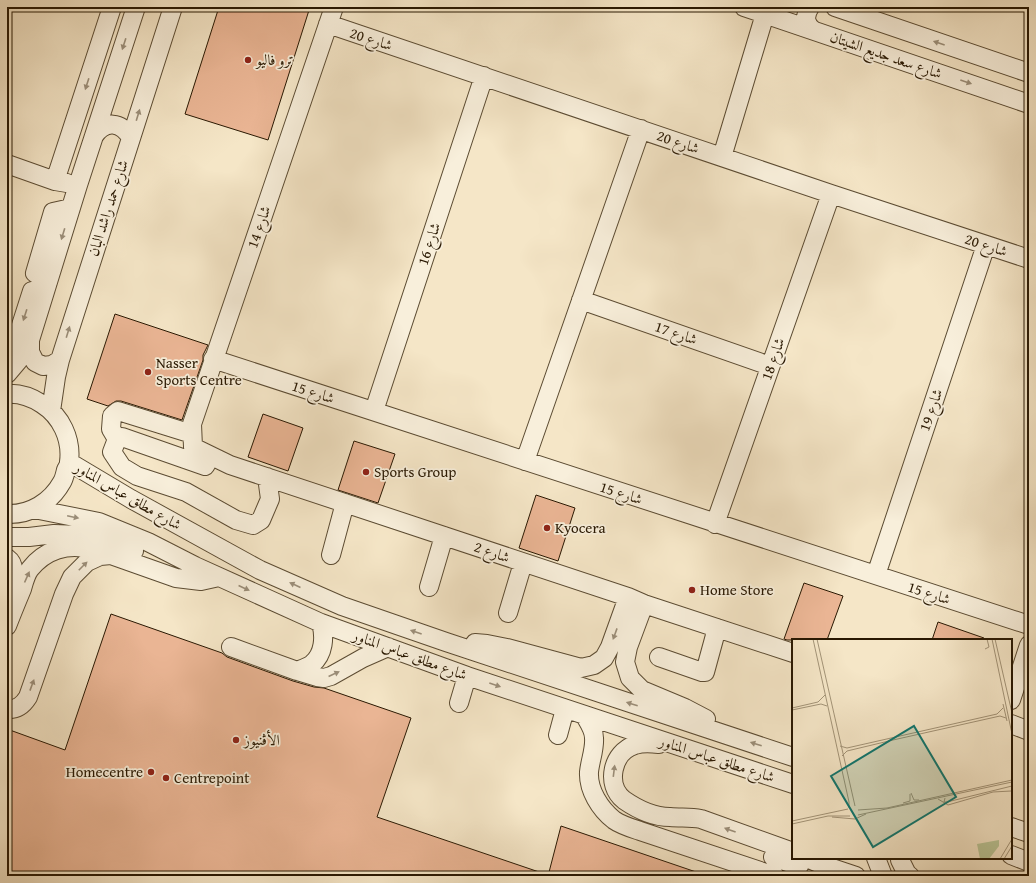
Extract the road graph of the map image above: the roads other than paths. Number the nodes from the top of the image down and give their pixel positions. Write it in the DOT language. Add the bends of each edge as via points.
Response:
graph roads {
  1 [pos="112,7"];
  2 [pos="136,7"];
  3 [pos="173,7"];
  4 [pos="334,7"];
  5 [pos="744,7"];
  6 [pos="810,7"];
  7 [pos="835,7"];
  8 [pos="770,10"];
  9 [pos="328,24"];
  10 [pos="813,30"];
  11 [pos="1029,73"];
  12 [pos="484,76"];
  13 [pos="1029,104"];
  14 [pos="641,129"];
  15 [pos="94,136"];
  16 [pos="131,138"];
  17 [pos="722,157"];
  18 [pos="7,164"];
  19 [pos="55,181"];
  20 [pos="78,185"];
  21 [pos="831,194"];
  22 [pos="986,245"];
  23 [pos="1029,260"];
  24 [pos="47,285"];
  25 [pos="581,300"];
  26 [pos="30,340"];
  27 [pos="213,359"];
  28 [pos="60,360"];
  29 [pos="770,366"];
  30 [pos="13,368"];
  31 [pos="7,394"];
  32 [pos="51,411"];
  33 [pos="374,411"];
  34 [pos="116,439"];
  35 [pos="193,441"];
  36 [pos="210,456"];
  37 [pos="525,461"];
  38 [pos="69,462"];
  39 [pos="267,477"];
  40 [pos="345,503"];
  41 [pos="34,509"];
  42 [pos="7,514"];
  43 [pos="715,524"];
  44 [pos="444,536"];
  45 [pos="7,537"];
  46 [pos="331,554"];
  47 [pos="111,555"];
  48 [pos="7,558"];
  49 [pos="523,563"];
  50 [pos="195,566"];
  51 [pos="876,575"];
  52 [pos="219,577"];
  53 [pos="429,587"];
  54 [pos="7,589"];
  55 [pos="636,601"];
  56 [pos="508,613"];
  57 [pos="321,623"];
  58 [pos="1029,625"];
  59 [pos="7,626"];
  60 [pos="717,628"];
  61 [pos="446,642"];
  62 [pos="1029,645"];
  63 [pos="232,647"];
  64 [pos="388,647"];
  65 [pos="792,653"];
  66 [pos="659,657"];
  67 [pos="297,671"];
  68 [pos="468,676"];
  69 [pos="1012,697"];
  70 [pos="458,703"];
  71 [pos="7,709"];
  72 [pos="565,709"];
  73 [pos="592,718"];
  74 [pos="1012,724"];
  75 [pos="1029,731"];
  76 [pos="558,735"];
  77 [pos="729,736"];
  78 [pos="690,749"];
  79 [pos="792,756"];
  80 [pos="792,784"];
  81 [pos="1012,827"];
  82 [pos="1029,833"];
  83 [pos="740,846"];
  84 [pos="1012,855"];
  85 [pos="876,859"];
  86 [pos="900,859"];
  87 [pos="1029,862"];
  88 [pos="799,865"];
  89 [pos="775,876"];
  90 [pos="856,876"];
  91 [pos="883,876"];
  92 [pos="910,876"];
  1 -- 19 [label="street, one-way"];
  2 -- 15 [label="street, one-way"];
  16 -- 3 [label="street, شارع حمد راشد البان, one-way"];
  4 -- 9 [label="street, شارع 14"];
  5 -- 8 [label="street, شارع سعد جديع الشيتان"];
  6 -- 10 [label="street" via="806,22"];
  11 -- 7 [label="street, شارع سعد جديع الشيتان, one-way"];
  8 -- 10 [label="street, شارع سعد جديع الشيتان"];
  8 -- 17 [label="street"];
  9 -- 12 [label="street, شارع 20"];
  9 -- 27 [label="street, شارع 14"];
  10 -- 13 [label="street, شارع سعد جديع الشيتان, one-way"];
  12 -- 14 [label="street, شارع 20"];
  12 -- 33 [label="street, شارع 16"];
  14 -- 17 [label="street, شارع 20"];
  14 -- 25 [label="street"];
  15 -- 16 [label="street" via="103,127 116,125 128,132"];
  15 -- 20 [label="street"];
  28 -- 16 [label="street, شارع حمد راشد البان, one-way"];
  17 -- 21 [label="street, شارع 20"];
  18 -- 19 [label="street"];
  19 -- 20 [label="street"];
  20 -- 24 [label="street, one-way"];
  21 -- 22 [label="street, شارع 20"];
  21 -- 29 [label="street, شارع 18"];
  22 -- 23 [label="street, شارع 20"];
  22 -- 51 [label="street, شارع 19"];
  24 -- 26 [label="street"];
  24 -- 30 [label="street, one-way" via="32,291 15,344"];
  25 -- 29 [label="street, شارع 17"];
  25 -- 37 [label="street"];
  26 -- 28 [label="street" via="30,352 35,362 43,366 52,365"];
  26 -- 30 [label="street"];
  27 -- 33 [label="street, شارع 15"];
  27 -- 35 [label="street, شارع 14" via="192,424"];
  28 -- 32 [label="street, شارع حمد راشد البان"];
  29 -- 43 [label="street, شارع 18"];
  31 -- 32 [label="street" via="33,398"];
  32 -- 38 [label="street" via="61,424 68,442"];
  33 -- 37 [label="street, شارع 15"];
  34 -- 35 [label="street, شارع 2" via="111,429 112,416 118,411"];
  34 -- 36 [label="street" via="122,438 205,466"];
  34 -- 39 [label="street" via="112,452 122,467 137,476 186,492 236,520 253,525 262,520 270,499"];
  35 -- 36 [label="street, شارع 2"];
  36 -- 39 [label="street, شارع 2"];
  37 -- 43 [label="street, شارع 15"];
  38 -- 41 [label="street" via="63,481 55,492"];
  61 -- 38 [label="street, شارع مطلق عباس المناور, one-way" via="342,606 260,570"];
  39 -- 40 [label="street, شارع 2"];
  40 -- 44 [label="street, شارع 2"];
  40 -- 46 [label="street"];
  41 -- 42 [label="street"];
  41 -- 50 [label="street, شارع مطلق عباس المناور, one-way" via="99,522 148,542"];
  43 -- 51 [label="street, شارع 15"];
  44 -- 49 [label="street, شارع 2"];
  44 -- 53 [label="street"];
  45 -- 50 [label="street" via="80,535 108,541 161,562"];
  47 -- 52 [label="street" via="176,578 201,581"];
  59 -- 47 [label="street, one-way" via="30,570 41,558 67,547 84,548"];
  71 -- 47 [label="street, one-way" via="12,710 23,704 28,696 72,577 87,562 100,556"];
  48 -- 54 [label="street" via="13,571"];
  49 -- 55 [label="street, شارع 2"];
  49 -- 56 [label="street"];
  50 -- 52 [label="street, شارع مطلق عباس المناور"];
  51 -- 58 [label="street, شارع 15"];
  52 -- 57 [label="street, شارع مطلق عباس المناور, one-way"];
  55 -- 60 [label="street, شارع 2"];
  55 -- 61 [label="street, one-way" via="604,658 594,665 581,668 487,644"];
  55 -- 77 [label="street" via="625,662 630,678 642,690 700,715"];
  57 -- 64 [label="street, شارع مطلق عباس المناور"];
  57 -- 67 [label="street" via="324,634 319,656 311,664"];
  60 -- 65 [label="street, شارع 2"];
  60 -- 66 [label="street" via="705,672"];
  77 -- 61 [label="street, شارع مطلق عباس المناور, one-way"];
  62 -- 69 [label="street"];
  63 -- 67 [label="street"];
  67 -- 64 [label="street, one-way" via="324,678"];
  64 -- 68 [label="street, شارع مطلق عباس المناور"];
  68 -- 70 [label="street"];
  68 -- 72 [label="street, شارع مطلق عباس المناور, one-way"];
  72 -- 73 [label="street, شارع مطلق عباس المناور"];
  72 -- 76 [label="street"];
  73 -- 78 [label="street, شارع مطلق عباس المناور"];
  73 -- 88 [label="street" via="603,732 599,773 601,784 612,804 621,812 630,818 782,871"];
  73 -- 89 [label="street" via="594,738 589,775 591,788 605,812 615,821"];
  74 -- 75 [label="street"];
  79 -- 77 [label="street, شارع مطلق عباس المناور, one-way"];
  78 -- 80 [label="street, شارع مطلق عباس المناور"];
  88 -- 78 [label="street, one-way" via="701,819 669,818 649,813 627,802 617,791 613,773 615,764 626,749 644,743"];
  81 -- 82 [label="street"];
  83 -- 88 [label="street"];
  84 -- 87 [label="street"];
  85 -- 91 [label="street"];
  86 -- 92 [label="street"];
  88 -- 90 [label="street" via="823,865"];
}
